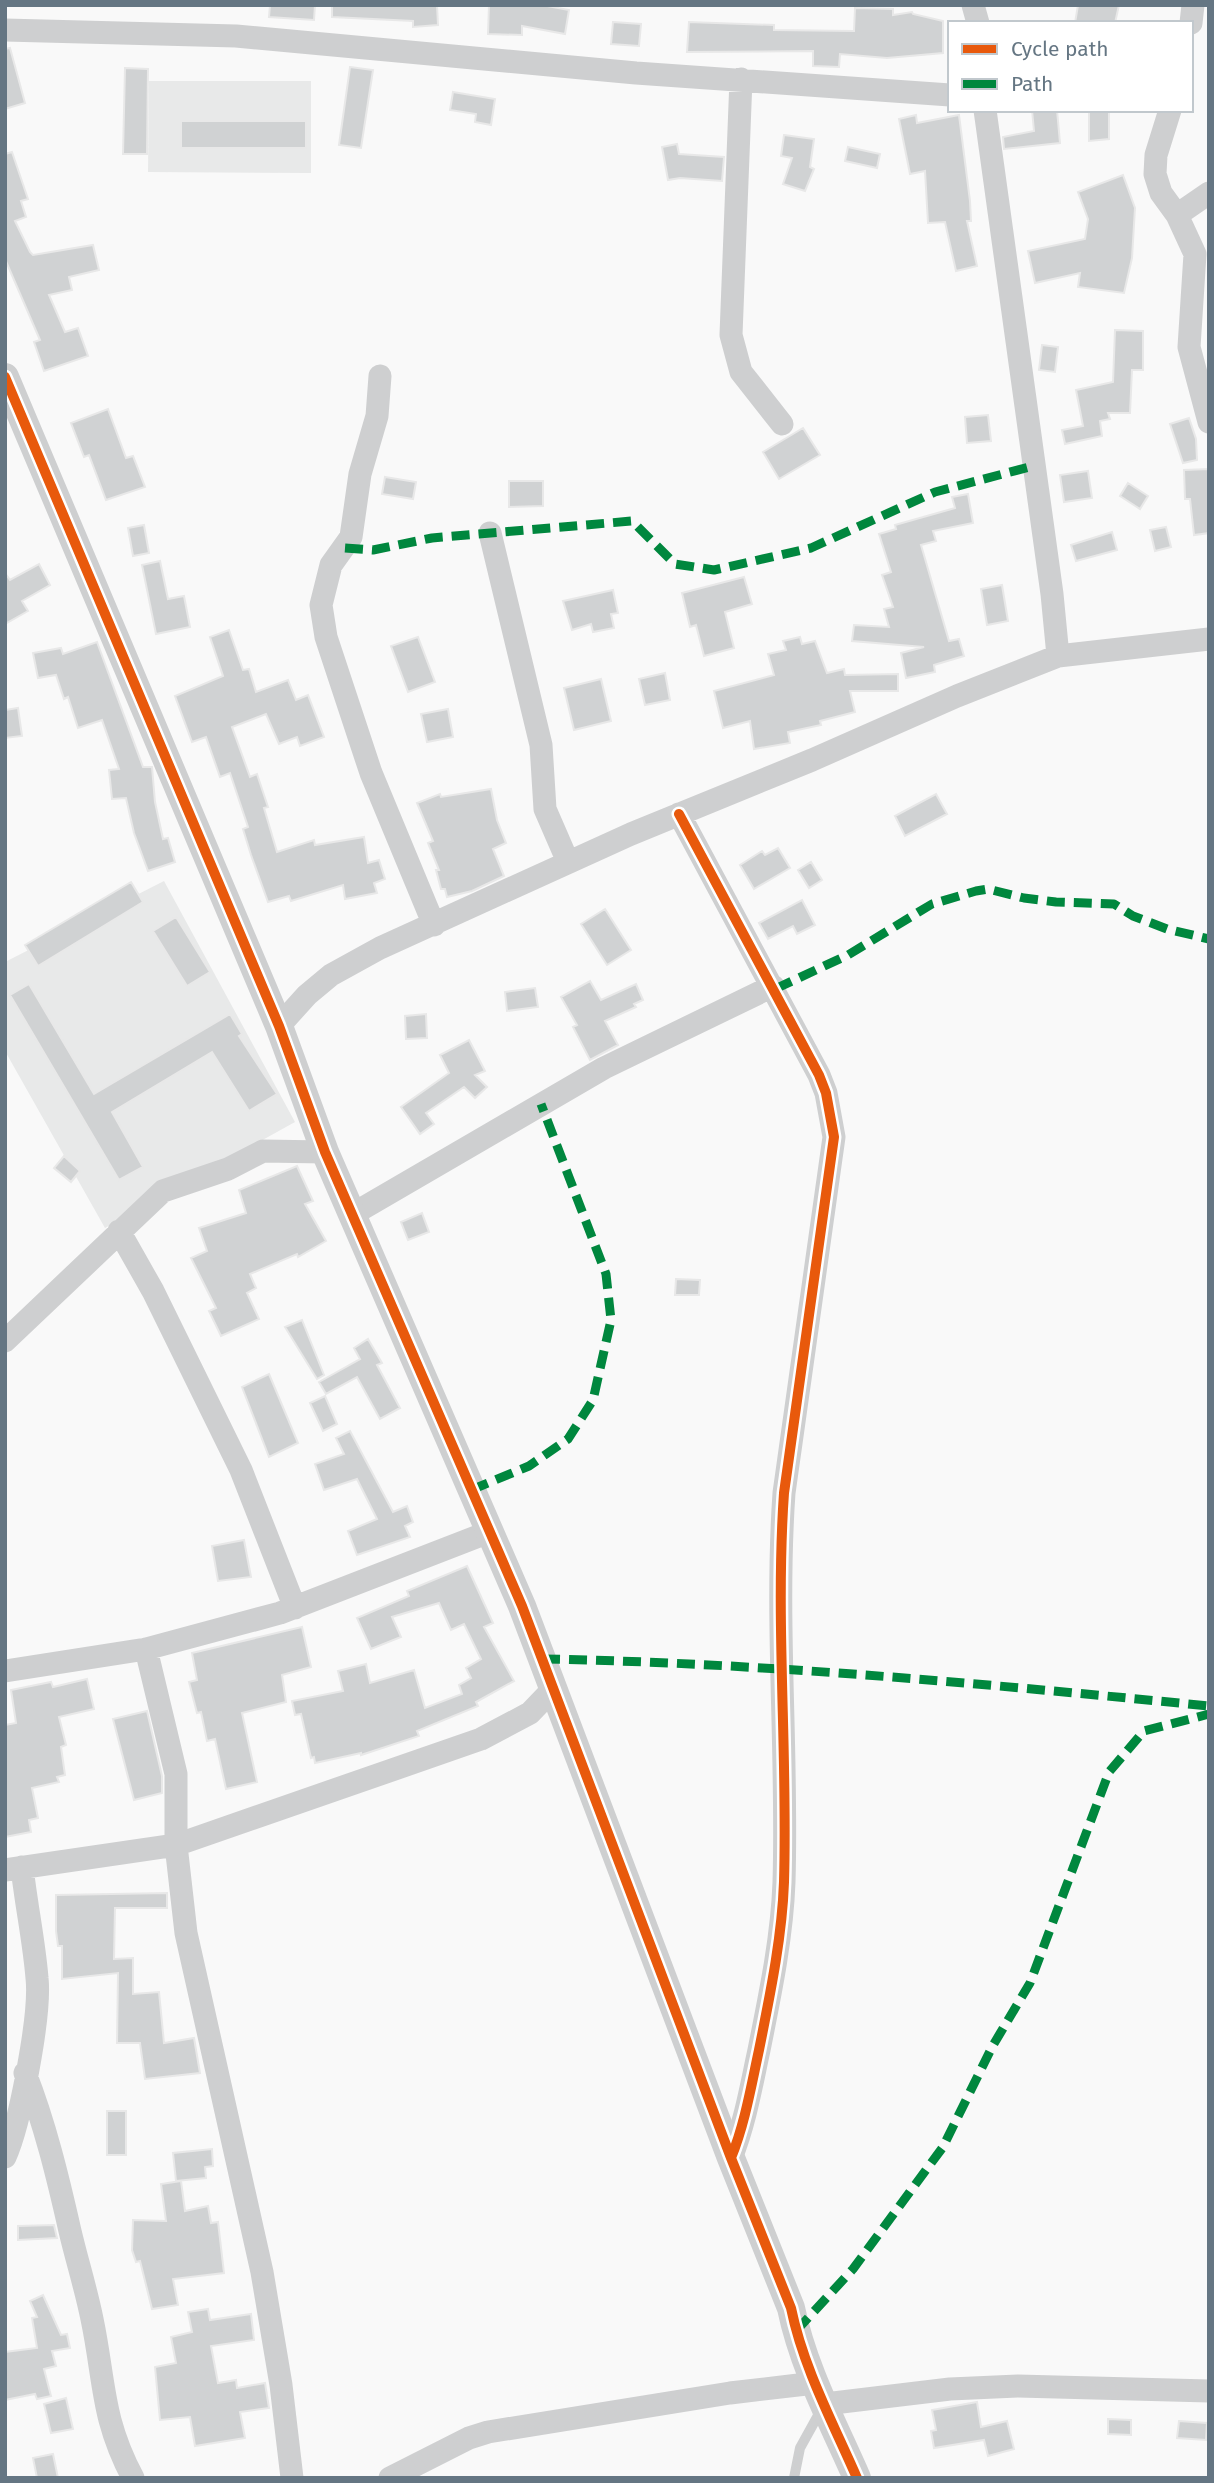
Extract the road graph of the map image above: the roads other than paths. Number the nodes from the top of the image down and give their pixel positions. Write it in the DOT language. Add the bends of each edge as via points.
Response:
graph roads {
  1 [pos="5,30"];
  2 [pos="741,79"];
  3 [pos="948,95"];
  4 [pos="985,112"];
  5 [pos="1169,112"];
  6 [pos="1209,193"];
  7 [pos="1177,215"];
  8 [pos="1201,311"];
  9 [pos="380,376"];
  10 [pos="5,377"];
  11 [pos="1209,422"];
  12 [pos="782,424"];
  13 [pos="490,533"];
  14 [pos="1209,639"];
  15 [pos="1058,656"];
  16 [pos="679,814"];
  17 [pos="568,862"];
  18 [pos="434,925"];
  19 [pos="774,986"];
  20 [pos="279,1026"];
  21 [pos="325,1152"];
  22 [pos="353,1213"];
  23 [pos="119,1231"];
  24 [pos="5,1341"];
  25 [pos="489,1532"];
  26 [pos="295,1608"];
  27 [pos="146,1649"];
  28 [pos="5,1671"];
  29 [pos="553,1689"];
  30 [pos="176,1845"];
  31 [pos="14,1868"];
  32 [pos="25,2073"];
  33 [pos="5,2157"];
  34 [pos="731,2158"];
  35 [pos="1209,2391"];
  36 [pos="820,2393"];
  37 [pos="132,2478"];
  38 [pos="292,2478"];
  39 [pos="390,2478"];
  40 [pos="794,2478"];
  41 [pos="857,2478"];
  1 -- 2 [label="street" via="236,36"];
  2 -- 3 [label="street"];
  2 -- 12 [label="street" via="731,335 741,373"];
  4 -- 15 [label="street"];
  5 -- 7 [label="street" via="1155,174 1161,193"];
  6 -- 7 [label="street"];
  7 -- 8 [label="street" via="1195,254"];
  8 -- 11 [label="street" via="1189,347"];
  9 -- 18 [label="street" via="377,416 360,474 351,537 331,565 321,605 326,637 372,773"];
  10 -- 20 [label="street"];
  13 -- 17 [label="street" via="541,745 545,809"];
  14 -- 15 [label="street"];
  15 -- 16 [label="street"];
  16 -- 17 [label="street"];
  16 -- 19 [label="street"];
  17 -- 18 [label="street"];
  18 -- 20 [label="street" via="331,975"];
  19 -- 22 [label="street" via="604,1068"];
  19 -- 34 [label="street" via="826,1093 834,1136 781,1537 784,1884 771,1994 747,2109"];
  20 -- 21 [label="street"];
  21 -- 22 [label="street"];
  21 -- 23 [label="street" via="263,1151 228,1169 179,1183 148,1201"];
  22 -- 25 [label="street"];
  23 -- 24 [label="street"];
  23 -- 26 [label="street" via="241,1470"];
  25 -- 26 [label="street"];
  25 -- 29 [label="street"];
  26 -- 27 [label="street"];
  27 -- 28 [label="street"];
  27 -- 30 [label="street" via="176,1774"];
  29 -- 30 [label="street" via="530,1713 481,1738"];
  29 -- 34 [label="street"];
  30 -- 31 [label="street"];
  30 -- 38 [label="street" via="186,1933 262,2272"];
  31 -- 32 [label="street" via="38,1981"];
  32 -- 33 [label="street"];
  32 -- 37 [label="street" via="40,2113 84,2281 106,2414"];
  34 -- 36 [label="street"];
  35 -- 36 [label="street" via="1018,2386"];
  36 -- 39 [label="street" via="730,2393 488,2432"];
  36 -- 40 [label="lane"];
  36 -- 41 [label="street"];
}
